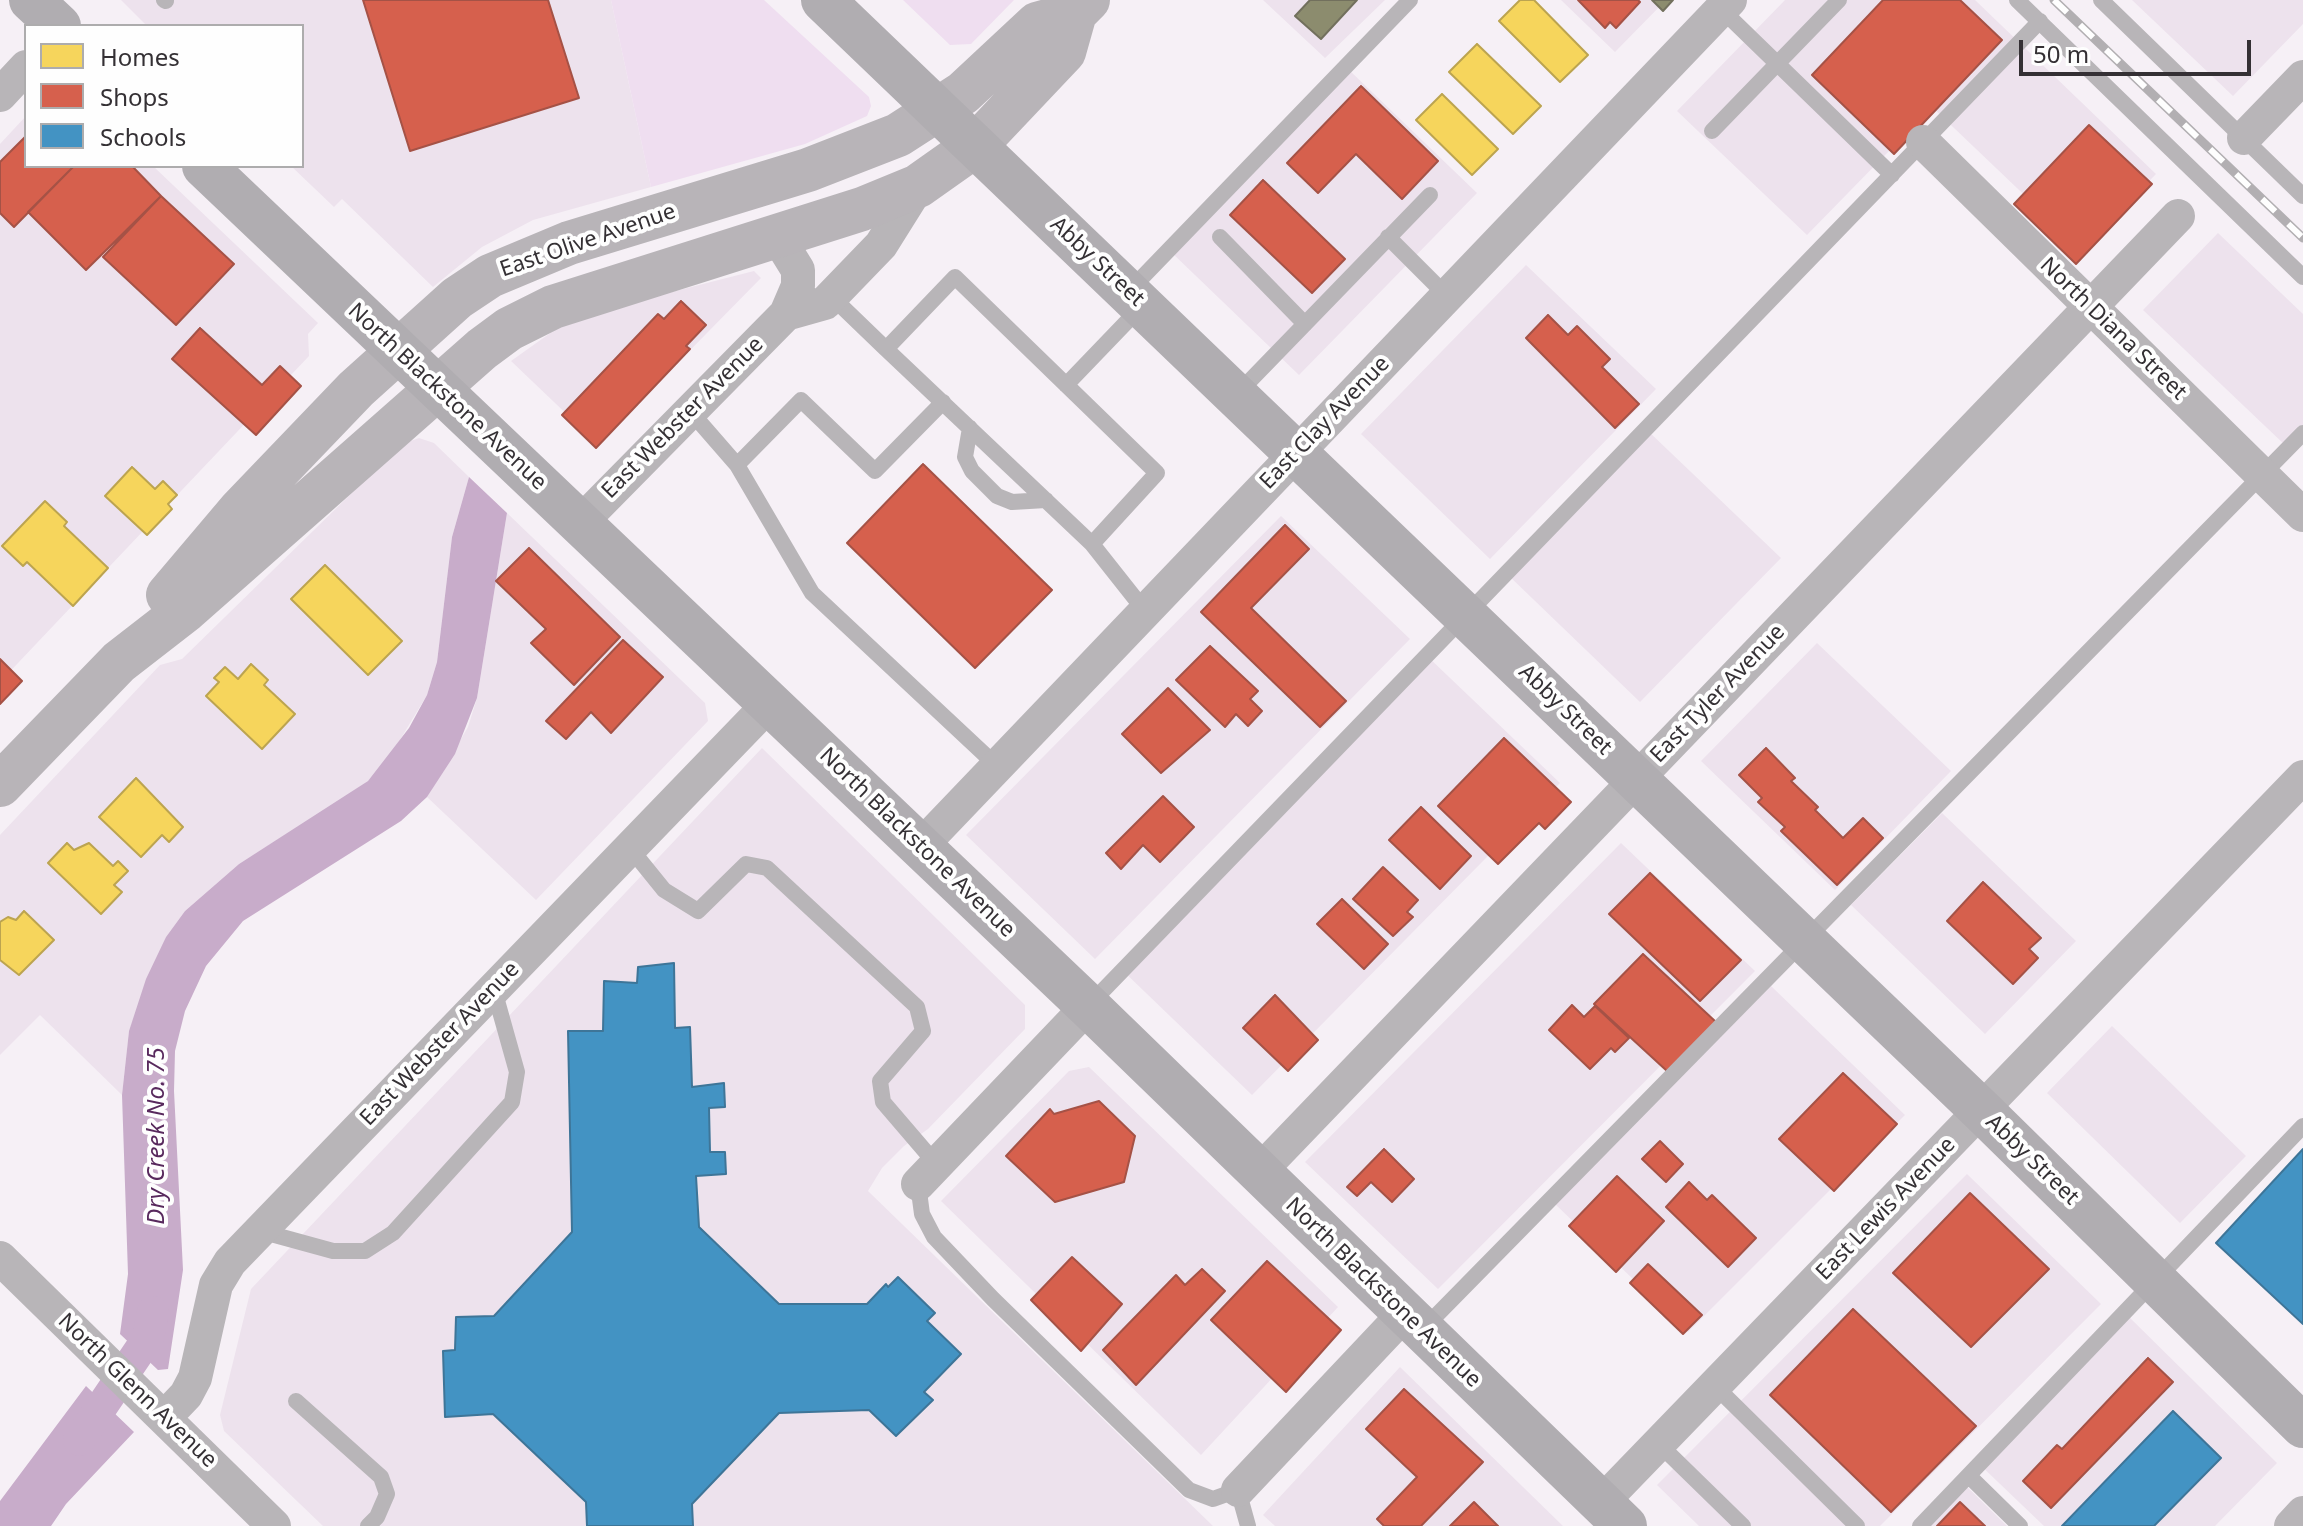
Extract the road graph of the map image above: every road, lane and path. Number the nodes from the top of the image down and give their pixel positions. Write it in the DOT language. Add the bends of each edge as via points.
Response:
graph roads {
  1 [pos="31,0"];
  2 [pos="823,0"];
  3 [pos="1410,0"];
  4 [pos="1839,0"];
  5 [pos="2017,0"];
  6 [pos="2101,0"];
  7 [pos="1725,5"];
  8 [pos="1082,6"];
  9 [pos="2040,21"];
  10 [pos="57,24"];
  11 [pos="1777,64"];
  12 [pos="24,69"];
  13 [pos="2303,77"];
  14 [pos="0,95"];
  15 [pos="939,109"];
  16 [pos="1712,131"];
  17 [pos="2244,138"];
  18 [pos="1923,142"];
  19 [pos="976,145"];
  20 [pos="206,168"];
  21 [pos="1892,175"];
  22 [pos="918,186"];
  23 [pos="1430,195"];
  24 [pos="2303,196"];
  25 [pos="2178,216"];
  26 [pos="777,236"];
  27 [pos="1220,237"];
  28 [pos="1388,237"];
  29 [pos="2303,277"];
  30 [pos="831,296"];
  31 [pos="1447,296"];
  32 [pos="1136,298"];
  33 [pos="2090,308"];
  34 [pos="786,314"];
  35 [pos="1305,324"];
  36 [pos="886,349"];
  37 [pos="396,350"];
  38 [pos="1066,385"];
  39 [pos="438,388"];
  40 [pos="1237,394"];
  41 [pos="943,402"];
  42 [pos="690,411"];
  43 [pos="970,428"];
  44 [pos="2303,433"];
  45 [pos="1297,452"];
  46 [pos="737,465"];
  47 [pos="2262,474"];
  48 [pos="1046,500"];
  49 [pos="2303,515"];
  50 [pos="580,523"];
  51 [pos="1092,544"];
  52 [pos="1145,611"];
  53 [pos="1467,615"];
  54 [pos="119,662"];
  55 [pos="770,703"];
  56 [pos="997,766"];
  57 [pos="2303,777"];
  58 [pos="1637,779"];
  59 [pos="0,785"];
  60 [pos="920,847"];
  61 [pos="630,848"];
  62 [pos="1806,942"];
  63 [pos="494,989"];
  64 [pos="1088,1006"];
  65 [pos="1982,1111"];
  66 [pos="2303,1126"];
  67 [pos="1258,1173"];
  68 [pos="928,1175"];
  69 [pos="260,1231"];
  70 [pos="0,1258"];
  71 [pos="2155,1281"];
  72 [pos="1413,1322"];
  73 [pos="1715,1386"];
  74 [pos="296,1401"];
  75 [pos="165,1417"];
  76 [pos="2303,1426"];
  77 [pos="1659,1444"];
  78 [pos="1969,1476"];
  79 [pos="1238,1490"];
  80 [pos="2303,1513"];
  81 [pos="1613,1515"];
  82 [pos="274,1526"];
  83 [pos="368,1526"];
  84 [pos="1248,1526"];
  85 [pos="1743,1526"];
  86 [pos="1857,1526"];
  87 [pos="1920,1526"];
  88 [pos="2020,1526"];
  89 [pos="2291,1526"];
  1 -- 10 [label="main road"];
  2 -- 15 [label="main road, Abby Street"];
  3 -- 32 [label="lane"];
  4 -- 11 [label="lane"];
  5 -- 9 [label="lane"];
  6 -- 17 [label="lane"];
  7 -- 11 [label="lane"];
  7 -- 31 [label="street, East Clay Avenue"];
  8 -- 15 [label="main road, East Olive Avenue" via="1037,24"];
  8 -- 19 [label="main road, East Olive Avenue" via="1064,52"];
  9 -- 18 [label="lane"];
  9 -- 29 [label="lane"];
  11 -- 16 [label="lane"];
  11 -- 21 [label="lane"];
  12 -- 14 [label="street"];
  13 -- 17 [label="street"];
  15 -- 19 [label="main road, Abby Street"];
  15 -- 37 [label="main road, East Olive Avenue" via="859,152 516,263 457,298"];
  17 -- 24 [label="lane"];
  18 -- 21 [label="lane"];
  18 -- 33 [label="street, North Diana Street"];
  19 -- 22 [label="main road, East Olive Avenue"];
  19 -- 32 [label="main road, Abby Street"];
  20 -- 37 [label="main road, North Blackstone Avenue"];
  21 -- 53 [label="lane"];
  22 -- 26 [label="main road, East Olive Avenue"];
  22 -- 30 [label="street, East Webster Avenue" via="881,245"];
  23 -- 28 [label="lane"];
  25 -- 33 [label="street, East Tyler Avenue"];
  26 -- 34 [label="street, East Webster Avenue" via="798,270 798,286"];
  26 -- 39 [label="main road, East Olive Avenue" via="553,307 509,329"];
  27 -- 35 [label="lane"];
  28 -- 31 [label="lane"];
  28 -- 35 [label="lane"];
  30 -- 34 [label="street, East Webster Avenue" via="825,303"];
  30 -- 36 [label="lane"];
  31 -- 45 [label="street, East Clay Avenue"];
  32 -- 38 [label="lane"];
  32 -- 40 [label="main road, Abby Street"];
  33 -- 47 [label="street, North Diana Street"];
  33 -- 58 [label="street, East Tyler Avenue"];
  34 -- 42 [label="street, East Webster Avenue"];
  35 -- 40 [label="lane"];
  36 -- 38 [label="lane" via="955,277"];
  36 -- 41 [label="lane"];
  37 -- 39 [label="main road, North Blackstone Avenue"];
  37 -- 54 [label="main road, East Olive Avenue" via="240,510 171,589"];
  38 -- 51 [label="lane" via="1157,473"];
  39 -- 50 [label="main road, North Blackstone Avenue"];
  39 -- 54 [label="main road, East Olive Avenue" via="186,610"];
  40 -- 45 [label="main road, Abby Street"];
  41 -- 43 [label="lane"];
  41 -- 46 [label="lane" via="875,471 801,400"];
  42 -- 46 [label="lane"];
  42 -- 50 [label="street, East Webster Avenue"];
  43 -- 48 [label="lane"];
  43 -- 48 [label="lane" via="965,457 997,496 1012,502"];
  44 -- 47 [label="lane"];
  45 -- 52 [label="street, East Clay Avenue"];
  45 -- 53 [label="main road, Abby Street"];
  46 -- 56 [label="lane" via="812,593"];
  47 -- 49 [label="street, North Diana Street"];
  47 -- 62 [label="lane"];
  48 -- 51 [label="lane"];
  50 -- 55 [label="main road, North Blackstone Avenue"];
  51 -- 52 [label="lane"];
  52 -- 56 [label="street, East Clay Avenue"];
  53 -- 58 [label="main road, Abby Street"];
  53 -- 64 [label="lane"];
  54 -- 59 [label="main road, East Olive Avenue"];
  55 -- 60 [label="main road, North Blackstone Avenue"];
  55 -- 61 [label="street, East Webster Avenue"];
  56 -- 60 [label="street, East Clay Avenue"];
  57 -- 65 [label="street, East Lewis Avenue"];
  58 -- 62 [label="main road, Abby Street"];
  58 -- 67 [label="street, East Tyler Avenue"];
  60 -- 64 [label="main road, North Blackstone Avenue"];
  61 -- 63 [label="street, East Webster Avenue"];
  61 -- 68 [label="lane" via="664,890 698,911 746,864 767,868 917,1007 923,1031 880,1081 883,1102"];
  62 -- 65 [label="main road, Abby Street"];
  62 -- 72 [label="lane"];
  63 -- 69 [label="street, East Webster Avenue"];
  63 -- 69 [label="lane" via="517,1072 512,1102 393,1233 365,1251 333,1251"];
  64 -- 67 [label="main road, North Blackstone Avenue"];
  64 -- 68 [label="street"];
  65 -- 71 [label="main road, Abby Street"];
  65 -- 73 [label="street, East Lewis Avenue"];
  66 -- 71 [label="lane"];
  67 -- 72 [label="main road, North Blackstone Avenue"];
  68 -- 79 [label="lane" via="922,1214 934,1237 1189,1490 1213,1499"];
  69 -- 75 [label="street, East Webster Avenue" via="216,1285 195,1378"];
  70 -- 75 [label="street, North Glenn Avenue"];
  71 -- 76 [label="main road, Abby Street"];
  71 -- 78 [label="lane"];
  72 -- 79 [label="street"];
  72 -- 81 [label="main road, North Blackstone Avenue"];
  73 -- 77 [label="street, East Lewis Avenue"];
  73 -- 86 [label="lane"];
  74 -- 83 [label="lane" via="381,1477 387,1494"];
  75 -- 82 [label="street, North Glenn Avenue"];
  77 -- 81 [label="street, East Lewis Avenue"];
  77 -- 85 [label="lane"];
  78 -- 87 [label="lane"];
  78 -- 88 [label="lane"];
  79 -- 84 [label="lane"];
  80 -- 89 [label="street"];
}
